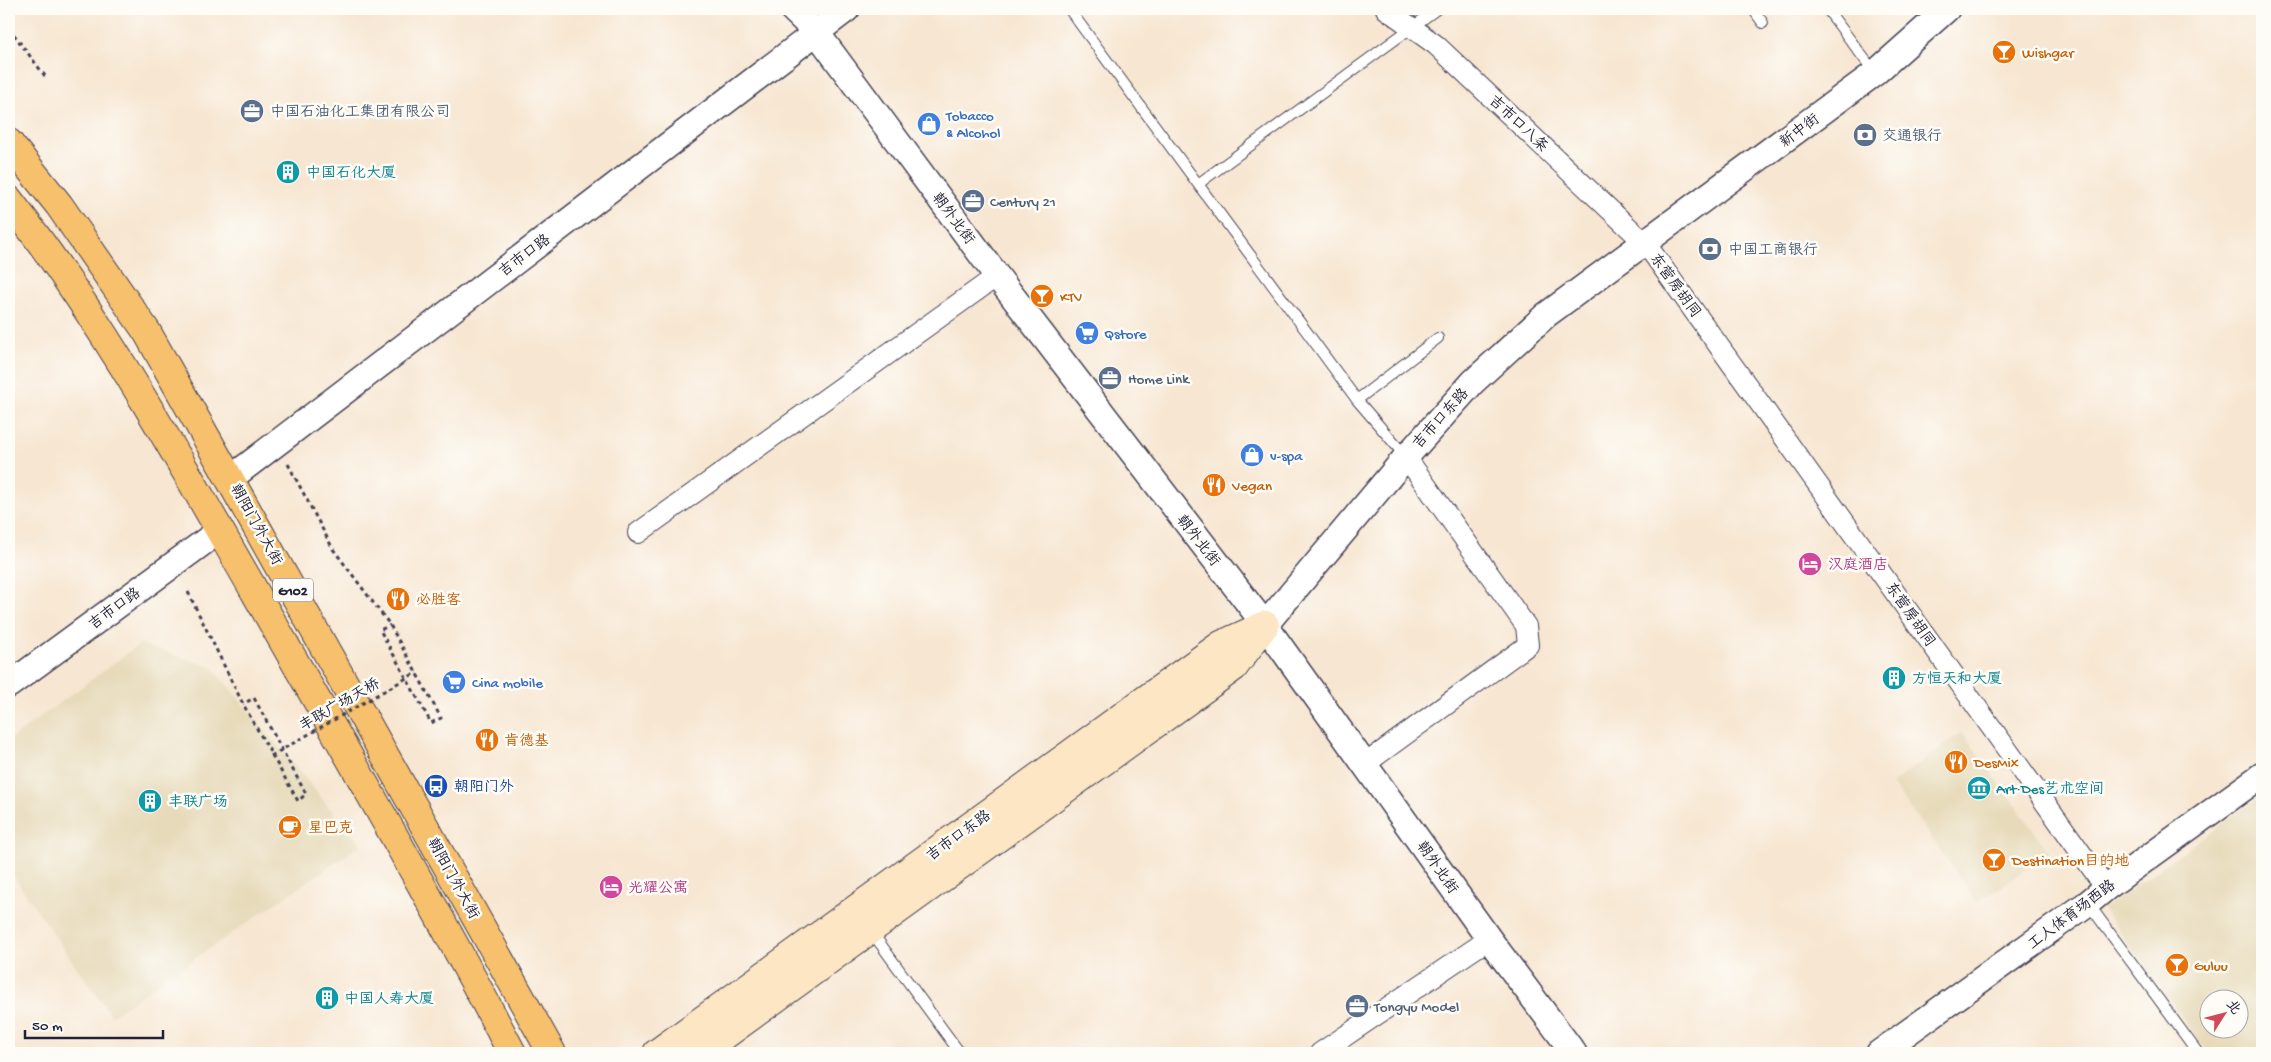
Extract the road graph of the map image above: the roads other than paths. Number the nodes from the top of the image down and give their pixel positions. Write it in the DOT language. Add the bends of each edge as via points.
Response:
graph roads {
  1 [pos="792,9"];
  2 [pos="806,9"];
  3 [pos="847,9"];
  4 [pos="1069,9"];
  5 [pos="1386,9"];
  6 [pos="1437,9"];
  7 [pos="1753,9"];
  8 [pos="1827,9"];
  9 [pos="1947,9"];
  10 [pos="1763,23"];
  11 [pos="1411,28"];
  12 [pos="816,33"];
  13 [pos="1875,73"];
  14 [pos="9,143"];
  15 [pos="1198,184"];
  16 [pos="9,200"];
  17 [pos="1646,244"];
  18 [pos="997,276"];
  19 [pos="1438,338"];
  20 [pos="1357,400"];
  21 [pos="1406,457"];
  22 [pos="230,478"];
  23 [pos="219,531"];
  24 [pos="638,533"];
  25 [pos="1265,625"];
  26 [pos="9,684"];
  27 [pos="1365,764"];
  28 [pos="2262,774"];
  29 [pos="2097,896"];
  30 [pos="870,931"];
  31 [pos="1489,939"];
  32 [pos="512,1053"];
  33 [pos="552,1053"];
  34 [pos="657,1053"];
  35 [pos="700,1053"];
  36 [pos="960,1053"];
  37 [pos="1320,1053"];
  38 [pos="1574,1053"];
  39 [pos="1879,1053"];
  40 [pos="2198,1053"];
  1 -- 12 [label="street, 朝外北街"];
  2 -- 12 [label="street, 朝外北街"];
  3 -- 12 [label="street, 吉市口路"];
  4 -- 15 [label="lane"];
  5 -- 11 [label="street, 吉市口八条"];
  6 -- 11 [label="lane"];
  7 -- 10 [label="lane"];
  8 -- 13 [label="lane"];
  9 -- 13 [label="street, 新中街"];
  11 -- 15 [label="lane"];
  11 -- 17 [label="street, 吉市口八条" via="1436,45"];
  12 -- 18 [label="street, 朝外北街"];
  12 -- 22 [label="street, 吉市口路"];
  13 -- 17 [label="street, 新中街"];
  14 -- 22 [label="highway, 朝阳门外大街 / G102" via="59,204 147,332"];
  15 -- 20 [label="lane"];
  16 -- 23 [label="highway, G102" via="118,356"];
  17 -- 21 [label="street, 吉市口东路" via="1546,316 1473,382"];
  17 -- 29 [label="street, 东营房胡同"];
  18 -- 24 [label="street"];
  18 -- 25 [label="street, 朝外北街"];
  19 -- 20 [label="lane"];
  20 -- 21 [label="lane"];
  21 -- 25 [label="street, 吉市口东路"];
  21 -- 27 [label="street" via="1526,626 1528,645"];
  22 -- 33 [label="highway, 朝阳门外大街 / G102"];
  23 -- 26 [label="street, 吉市口路"];
  23 -- 32 [label="highway, G102" via="371,794"];
  25 -- 27 [label="street, 朝外北街"];
  25 -- 30 [label="main road, 吉市口东路" via="1234,668"];
  25 -- 34 [label="main road, 吉市口东路" via="1221,645"];
  27 -- 31 [label="street, 朝外北街"];
  28 -- 29 [label="street, 工人体育场西路"];
  29 -- 39 [label="street, 工人体育场西路"];
  29 -- 40 [label="lane"];
  30 -- 35 [label="main road, 吉市口东路"];
  30 -- 36 [label="lane"];
  31 -- 37 [label="street"];
  31 -- 38 [label="street, 朝外北街"];
}
